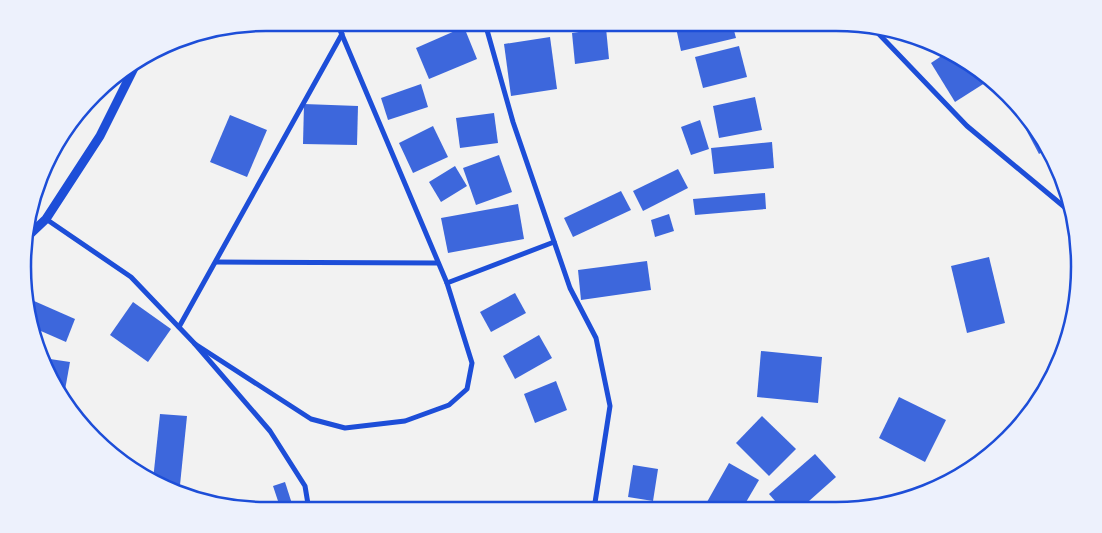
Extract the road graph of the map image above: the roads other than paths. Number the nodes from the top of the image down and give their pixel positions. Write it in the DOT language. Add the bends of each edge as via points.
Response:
graph roads {
  1 [pos="341,31"];
  2 [pos="488,31"];
  3 [pos="342,34"];
  4 [pos="881,36"];
  5 [pos="131,75"];
  6 [pos="1063,206"];
  7 [pos="46,219"];
  8 [pos="34,230"];
  9 [pos="554,242"];
  10 [pos="216,262"];
  11 [pos="438,262"];
  12 [pos="447,283"];
  13 [pos="179,328"];
  14 [pos="195,344"];
  15 [pos="308,502"];
  16 [pos="595,502"];
  1 -- 3 [label="street"];
  2 -- 9 [label="street" via="513,122"];
  3 -- 10 [label="street"];
  3 -- 11 [label="street"];
  4 -- 6 [label="street" via="967,126"];
  5 -- 7 [label="street" via="100,136"];
  7 -- 8 [label="street"];
  7 -- 13 [label="street" via="131,277"];
  9 -- 12 [label="street"];
  9 -- 16 [label="street" via="570,288 596,338 610,406"];
  10 -- 11 [label="street"];
  10 -- 13 [label="street"];
  11 -- 12 [label="street"];
  12 -- 14 [label="street" via="472,363 467,389 449,405 405,420 345,428 311,420"];
  13 -- 14 [label="street"];
  14 -- 15 [label="street" via="270,431 305,486"];
}
